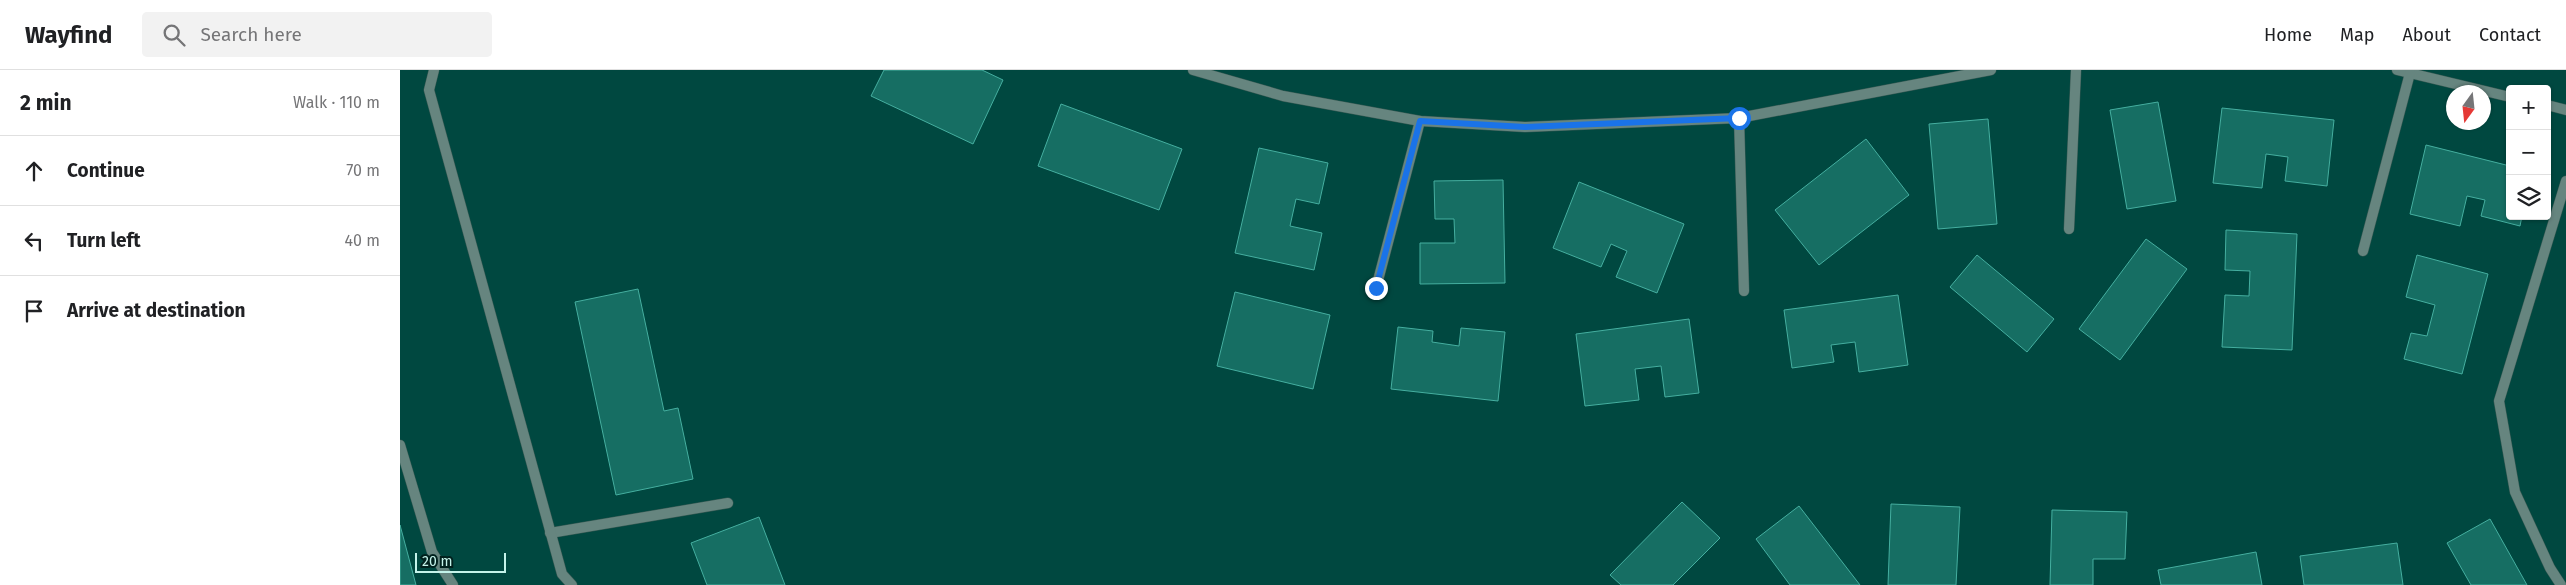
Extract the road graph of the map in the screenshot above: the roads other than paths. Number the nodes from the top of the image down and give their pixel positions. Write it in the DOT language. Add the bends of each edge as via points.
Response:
graph roads {
  1 [pos="434,70"];
  2 [pos="1193,70"];
  3 [pos="1992,70"];
  4 [pos="2076,70"];
  5 [pos="2397,70"];
  6 [pos="2410,73"];
  7 [pos="2506,95"];
  8 [pos="2551,107"];
  9 [pos="2566,110"];
  10 [pos="1739,118"];
  11 [pos="1420,121"];
  12 [pos="2566,181"];
  13 [pos="2069,229"];
  14 [pos="2363,251"];
  15 [pos="1376,288"];
  16 [pos="1744,291"];
  17 [pos="400,446"];
  18 [pos="728,502"];
  19 [pos="550,533"];
  20 [pos="453,585"];
  21 [pos="572,585"];
  22 [pos="2561,585"];
  1 -- 19 [label="street" via="429,90"];
  2 -- 11 [label="street" via="1283,96"];
  3 -- 10 [label="street"];
  4 -- 13 [label="street"];
  5 -- 6 [label="street"];
  6 -- 7 [label="street"];
  6 -- 14 [label="street"];
  8 -- 9 [label="street"];
  10 -- 11 [label="street" via="1525,127"];
  10 -- 16 [label="street"];
  11 -- 15 [label="street"];
  12 -- 22 [label="street" via="2499,401 2514,492"];
  17 -- 20 [label="street" via="432,552"];
  18 -- 19 [label="street"];
  19 -- 21 [label="street" via="562,574"];
}
